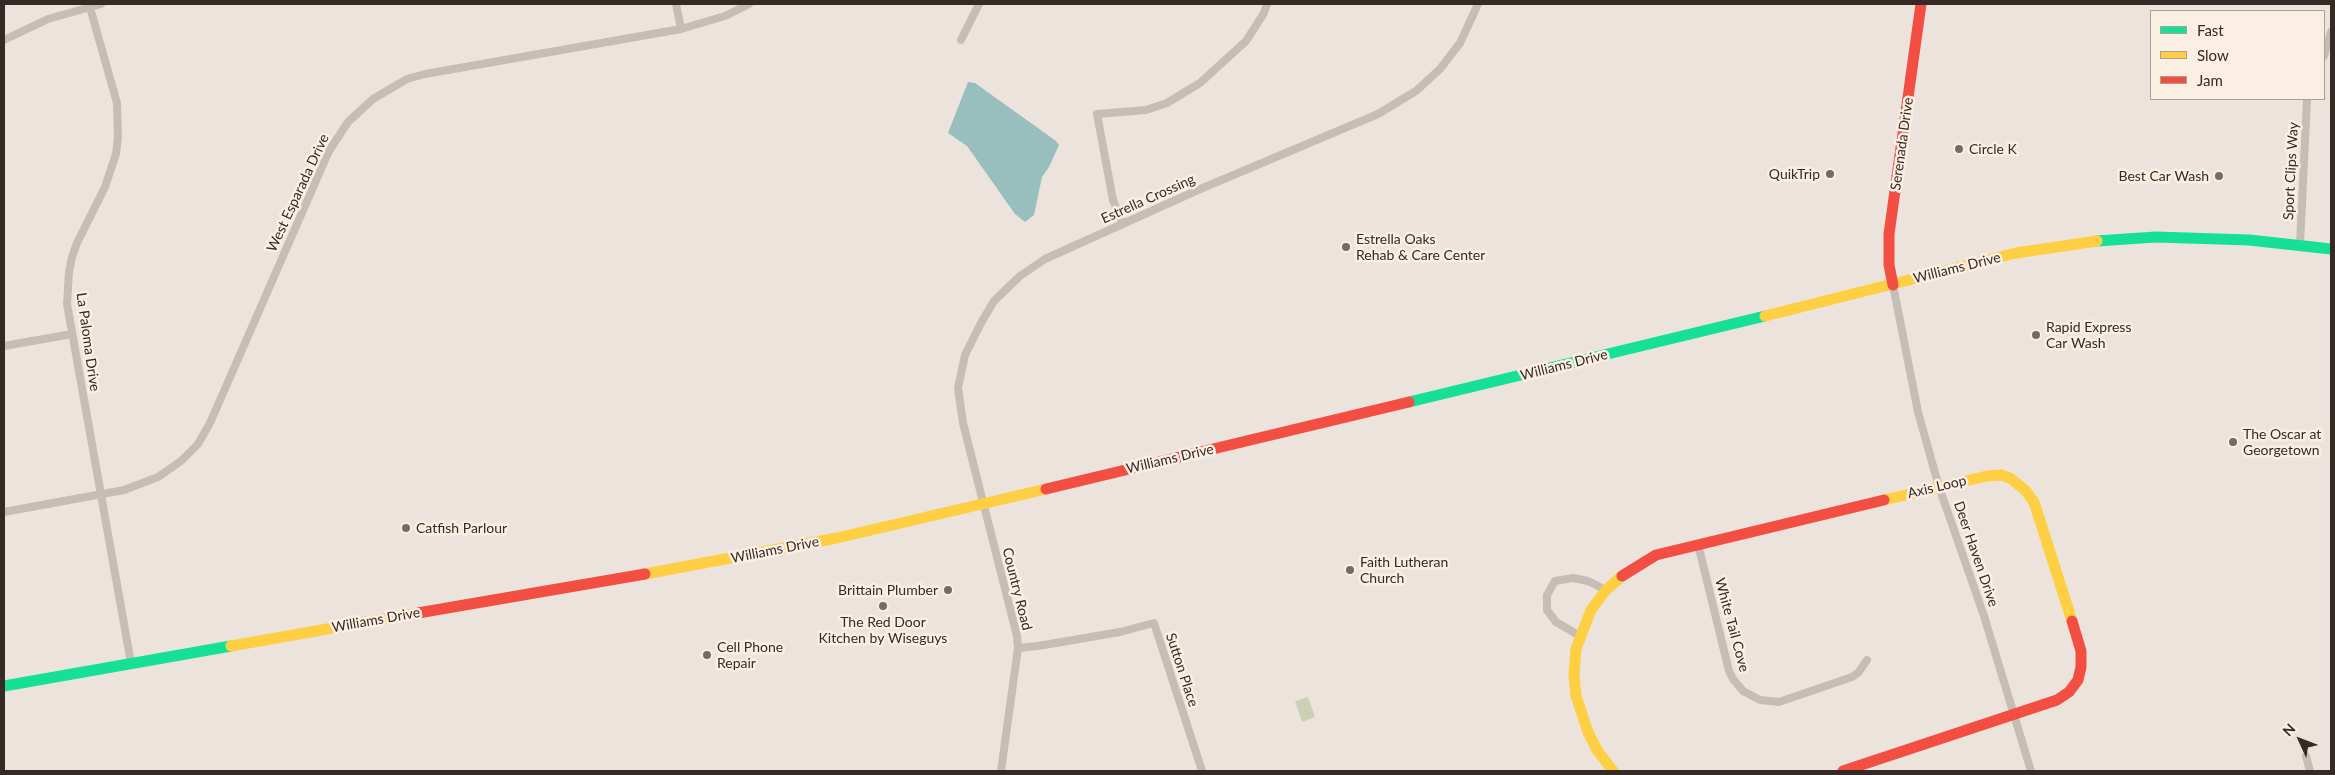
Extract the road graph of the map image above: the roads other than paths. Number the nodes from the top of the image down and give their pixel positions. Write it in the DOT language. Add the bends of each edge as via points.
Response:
graph roads {
  1 [pos="101,4"];
  2 [pos="676,4"];
  3 [pos="749,4"];
  4 [pos="980,4"];
  5 [pos="1267,4"];
  6 [pos="1478,4"];
  7 [pos="1921,4"];
  8 [pos="89,5"];
  9 [pos="681,29"];
  10 [pos="2331,32"];
  11 [pos="4,40"];
  12 [pos="962,40"];
  13 [pos="2325,53"];
  14 [pos="2307,100"];
  15 [pos="1123,224"];
  16 [pos="2300,245"];
  17 [pos="2331,249"];
  18 [pos="1892,285"];
  19 [pos="72,334"];
  20 [pos="4,346"];
  21 [pos="1940,487"];
  22 [pos="101,496"];
  23 [pos="984,503"];
  24 [pos="4,512"];
  25 [pos="1698,544"];
  26 [pos="1606,590"];
  27 [pos="1580,636"];
  28 [pos="1018,648"];
  29 [pos="1867,660"];
  30 [pos="131,663"];
  31 [pos="4,686"];
  32 [pos="2015,716"];
  33 [pos="2306,756"];
  34 [pos="1001,771"];
  35 [pos="1202,771"];
  36 [pos="1613,771"];
  37 [pos="1843,771"];
  38 [pos="2031,771"];
  39 [pos="2310,771"];
  1 -- 8 [label="street"];
  2 -- 9 [label="street"];
  3 -- 9 [label="street, West Esparada Drive" via="725,16"];
  4 -- 12 [label="street"];
  5 -- 15 [label="street" via="1246,41 1200,83 1168,103 1146,110 1097,114 1112,193"];
  6 -- 15 [label="street, Estrella Crossing" via="1460,43 1440,69 1416,91 1386,110"];
  7 -- 18 [label="main road, Serenada Drive" via="1889,234"];
  8 -- 11 [label="street" via="48,19"];
  8 -- 19 [label="street, La Paloma Drive" via="117,103 118,137 112,170 77,243 69,272 67,304"];
  9 -- 22 [label="street, West Esparada Drive" via="425,74 406,79 373,99 348,122 328,152 203,437 180,461 158,477"];
  10 -- 13 [label="street"];
  14 -- 16 [label="street, Sport Clips Way"];
  15 -- 23 [label="street, Estrella Crossing" via="1045,259 1020,276 994,301 974,333 964,355 958,388 963,423"];
  16 -- 17 [label="main road, Williams Drive"];
  16 -- 18 [label="main road, Williams Drive" via="2156,237 2084,242 2016,253"];
  18 -- 21 [label="street, Deer Haven Drive" via="1916,404"];
  18 -- 23 [label="main road, Williams Drive"];
  19 -- 20 [label="street"];
  19 -- 22 [label="street, La Paloma Drive"];
  21 -- 25 [label="main road, Axis Loop"];
  21 -- 32 [label="street, Deer Haven Drive"];
  21 -- 32 [label="main road, Axis Loop" via="2001,475 2015,481 2034,502 2082,659 2078,680 2063,697"];
  22 -- 24 [label="street, West Esparada Drive"];
  22 -- 30 [label="street, La Paloma Drive"];
  23 -- 28 [label="street, Country Road"];
  23 -- 30 [label="main road, Williams Drive" via="837,538 716,561"];
  25 -- 26 [label="main road, Axis Loop" via="1645,560"];
  25 -- 29 [label="street, White Tail Cove" via="1729,671 1743,690 1760,700 1779,702 1852,677"];
  26 -- 27 [label="main road, Axis Loop" via="1591,610"];
  26 -- 27 [label="street" via="1573,578 1555,582 1547,595 1548,610 1556,622"];
  27 -- 36 [label="main road, Axis Loop" via="1574,667 1576,696 1592,741"];
  28 -- 34 [label="street, Country Road"];
  28 -- 35 [label="street, Sutton Place" via="1120,632 1154,623"];
  30 -- 31 [label="main road, Williams Drive"];
  32 -- 37 [label="main road, Axis Loop"];
  32 -- 38 [label="street, Deer Haven Drive"];
  33 -- 39 [label="street"];
}
